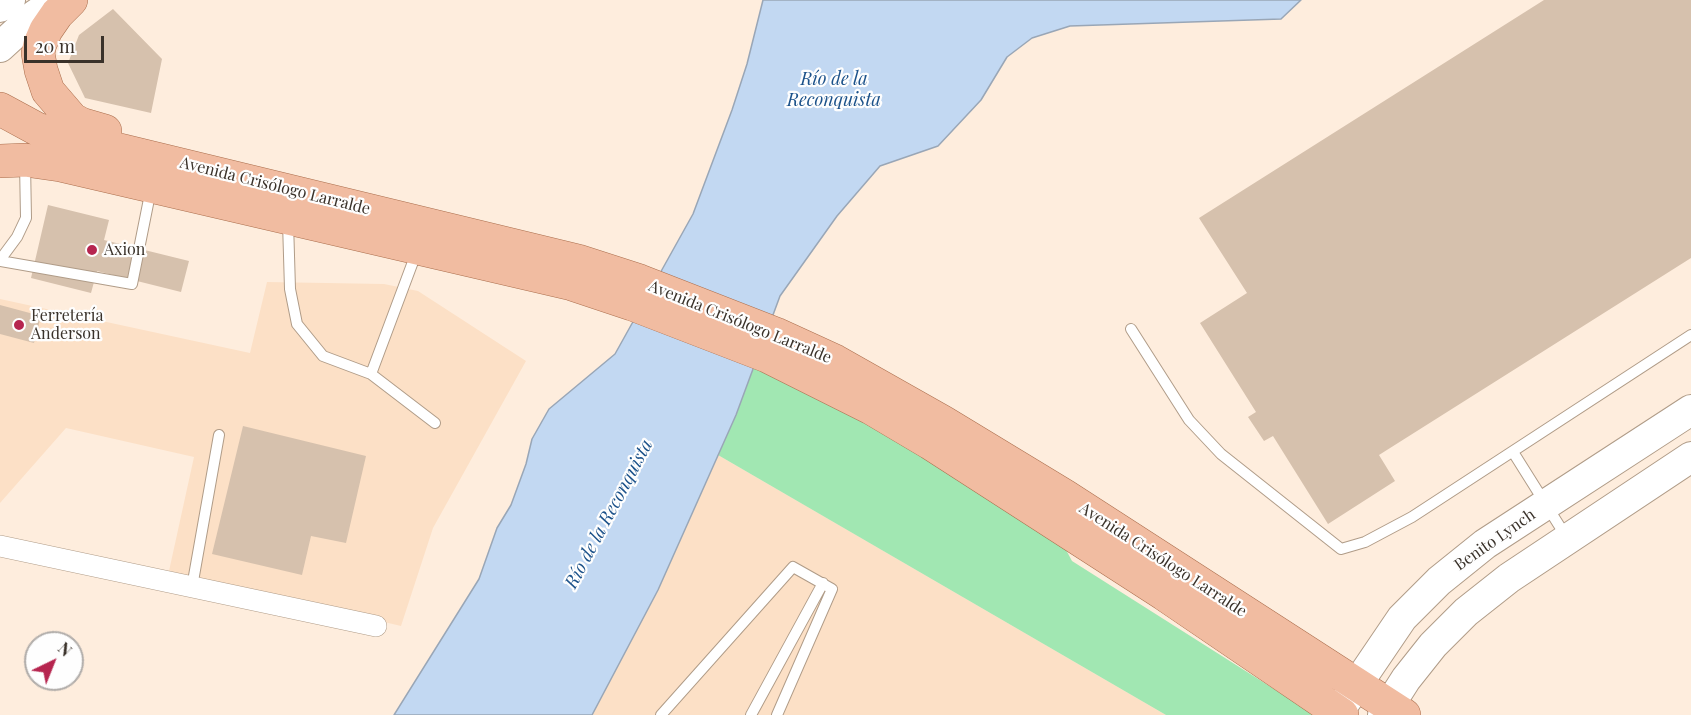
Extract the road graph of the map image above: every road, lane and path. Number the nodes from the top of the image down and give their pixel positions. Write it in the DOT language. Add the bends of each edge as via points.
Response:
graph roads {
  1 [pos="10,0"];
  2 [pos="58,0"];
  3 [pos="71,0"];
  4 [pos="0,7"];
  5 [pos="0,47"];
  6 [pos="0,109"];
  7 [pos="13,161"];
  8 [pos="151,171"];
  9 [pos="287,218"];
  10 [pos="471,248"];
  11 [pos="418,249"];
  12 [pos="0,260"];
  13 [pos="1131,329"];
  14 [pos="1691,335"];
  15 [pos="371,374"];
  16 [pos="1691,410"];
  17 [pos="435,423"];
  18 [pos="937,433"];
  19 [pos="219,435"];
  20 [pos="1513,452"];
  21 [pos="1691,457"];
  22 [pos="1546,505"];
  23 [pos="1568,539"];
  24 [pos="0,546"];
  25 [pos="823,583"];
  26 [pos="192,587"];
  27 [pos="376,626"];
  28 [pos="1355,684"];
  29 [pos="1392,712"];
  30 [pos="1340,714"];
  31 [pos="661,715"];
  32 [pos="751,715"];
  33 [pos="777,715"];
  1 -- 4 [label="street"];
  2 -- 5 [label="street"];
  3 -- 8 [label="main road" via="57,14 40,44 38,53 48,91 72,119 109,132"];
  6 -- 8 [label="main road, Avenida Crisólogo Larralde" via="37,129"];
  7 -- 8 [label="main road, Avenida Crisólogo Larralde"];
  7 -- 12 [label="lane" via="26,218"];
  8 -- 9 [label="main road, Avenida Crisólogo Larralde"];
  8 -- 10 [label="main road, Avenida Crisólogo Larralde"];
  8 -- 12 [label="lane" via="132,284"];
  9 -- 11 [label="main road, Avenida Crisólogo Larralde"];
  9 -- 15 [label="lane" via="290,289 297,324 323,356"];
  10 -- 11 [label="main road, Avenida Crisólogo Larralde"];
  10 -- 18 [label="main road, Avenida Crisólogo Larralde" via="578,261 776,334 835,361"];
  11 -- 15 [label="lane"];
  13 -- 20 [label="lane" via="1189,420 1221,454 1341,549 1365,542 1412,517"];
  14 -- 20 [label="lane"];
  15 -- 17 [label="lane"];
  16 -- 22 [label="street, Benito Lynch"];
  18 -- 28 [label="main road, Avenida Crisólogo Larralde" via="1065,496"];
  18 -- 30 [label="main road, Avenida Crisólogo Larralde"];
  19 -- 26 [label="lane"];
  20 -- 22 [label="lane"];
  21 -- 23 [label="street"];
  22 -- 23 [label="lane"];
  22 -- 28 [label="street, Benito Lynch" via="1485,544 1439,581 1402,618"];
  23 -- 29 [label="street" via="1466,612 1406,679"];
  24 -- 26 [label="street"];
  25 -- 31 [label="lane" via="793,567"];
  25 -- 32 [label="lane"];
  25 -- 33 [label="lane" via="832,589"];
  26 -- 27 [label="street"];
  28 -- 29 [label="main road, Avenida Crisólogo Larralde"];
  28 -- 30 [label="street, Benito Lynch"];
}
